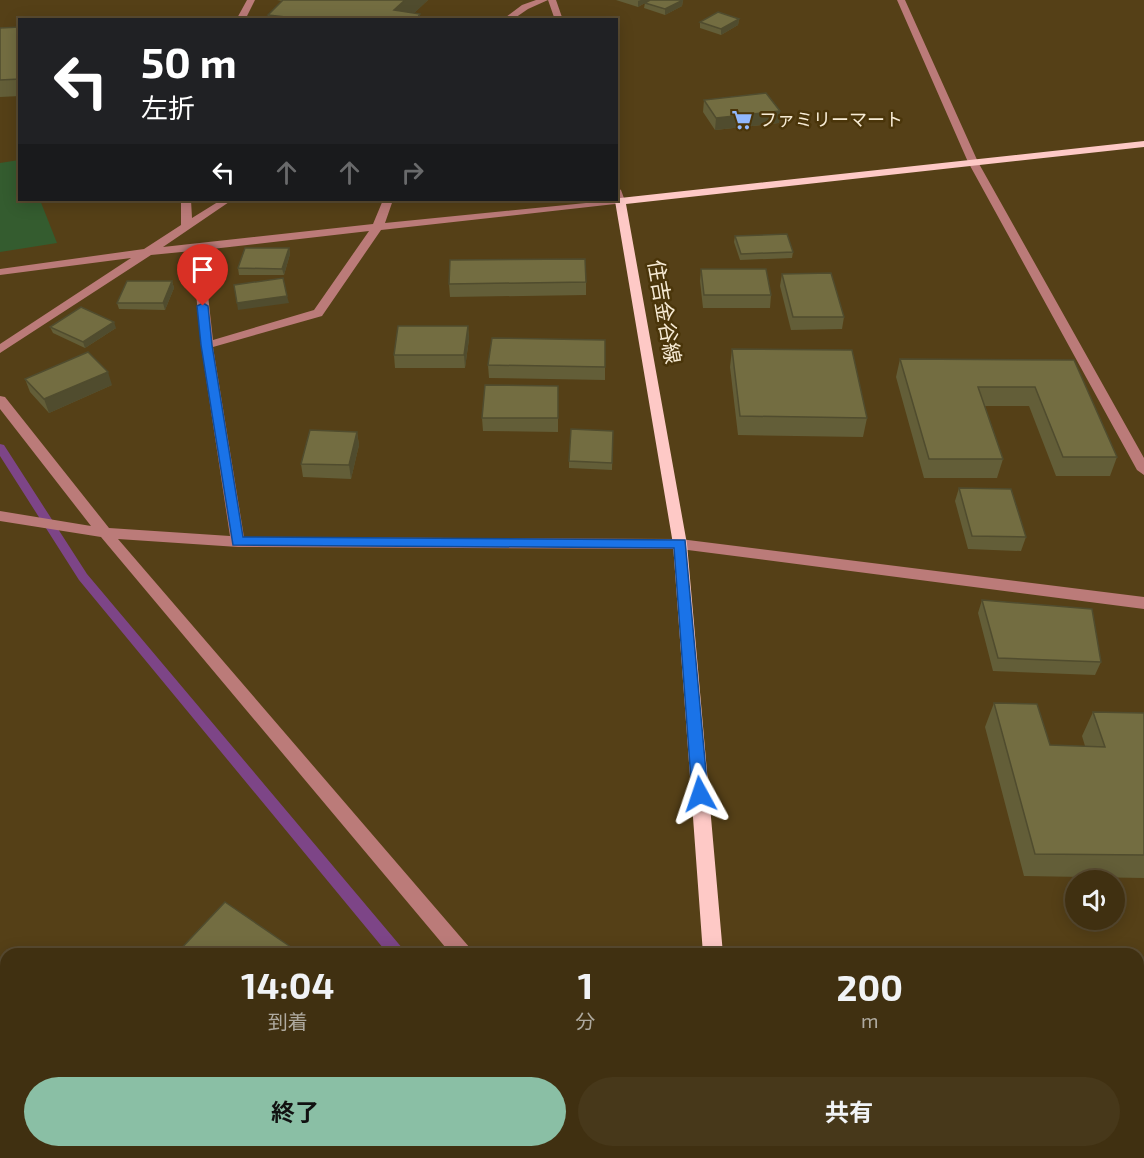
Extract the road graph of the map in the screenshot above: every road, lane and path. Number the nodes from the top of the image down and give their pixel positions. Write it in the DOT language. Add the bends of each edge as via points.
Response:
graph roads {
  1 [pos="251,0"];
  2 [pos="544,0"];
  3 [pos="552,0"];
  4 [pos="901,0"];
  5 [pos="241,18"];
  6 [pos="509,18"];
  7 [pos="558,18"];
  8 [pos="1144,144"];
  9 [pos="973,162"];
  10 [pos="618,196"];
  11 [pos="186,201"];
  12 [pos="225,201"];
  13 [pos="388,201"];
  14 [pos="579,201"];
  15 [pos="187,226"];
  16 [pos="378,227"];
  17 [pos="197,247"];
  18 [pos="148,252"];
  19 [pos="0,272"];
  20 [pos="207,345"];
  21 [pos="0,349"];
  22 [pos="0,400"];
  23 [pos="1144,470"];
  24 [pos="0,516"];
  25 [pos="105,532"];
  26 [pos="238,542"];
  27 [pos="680,544"];
  28 [pos="1144,603"];
  29 [pos="458,948"];
  30 [pos="713,948"];
  1 -- 5 [label="street"];
  2 -- 6 [label="street"];
  3 -- 7 [label="street"];
  4 -- 9 [label="street"];
  8 -- 9 [label="main road"];
  9 -- 10 [label="main road"];
  9 -- 23 [label="street"];
  10 -- 27 [label="main road, 住吉金谷線"];
  11 -- 15 [label="street"];
  12 -- 15 [label="street"];
  13 -- 16 [label="street"];
  14 -- 16 [label="street"];
  15 -- 18 [label="street"];
  16 -- 17 [label="street"];
  16 -- 20 [label="street" via="318,314"];
  17 -- 18 [label="street"];
  17 -- 20 [label="street"];
  18 -- 19 [label="street"];
  18 -- 21 [label="street"];
  20 -- 26 [label="street"];
  22 -- 25 [label="street"];
  24 -- 25 [label="street"];
  25 -- 26 [label="street"];
  25 -- 29 [label="street"];
  26 -- 27 [label="street"];
  27 -- 28 [label="street"];
  27 -- 30 [label="main road, 住吉金谷線"];
}
